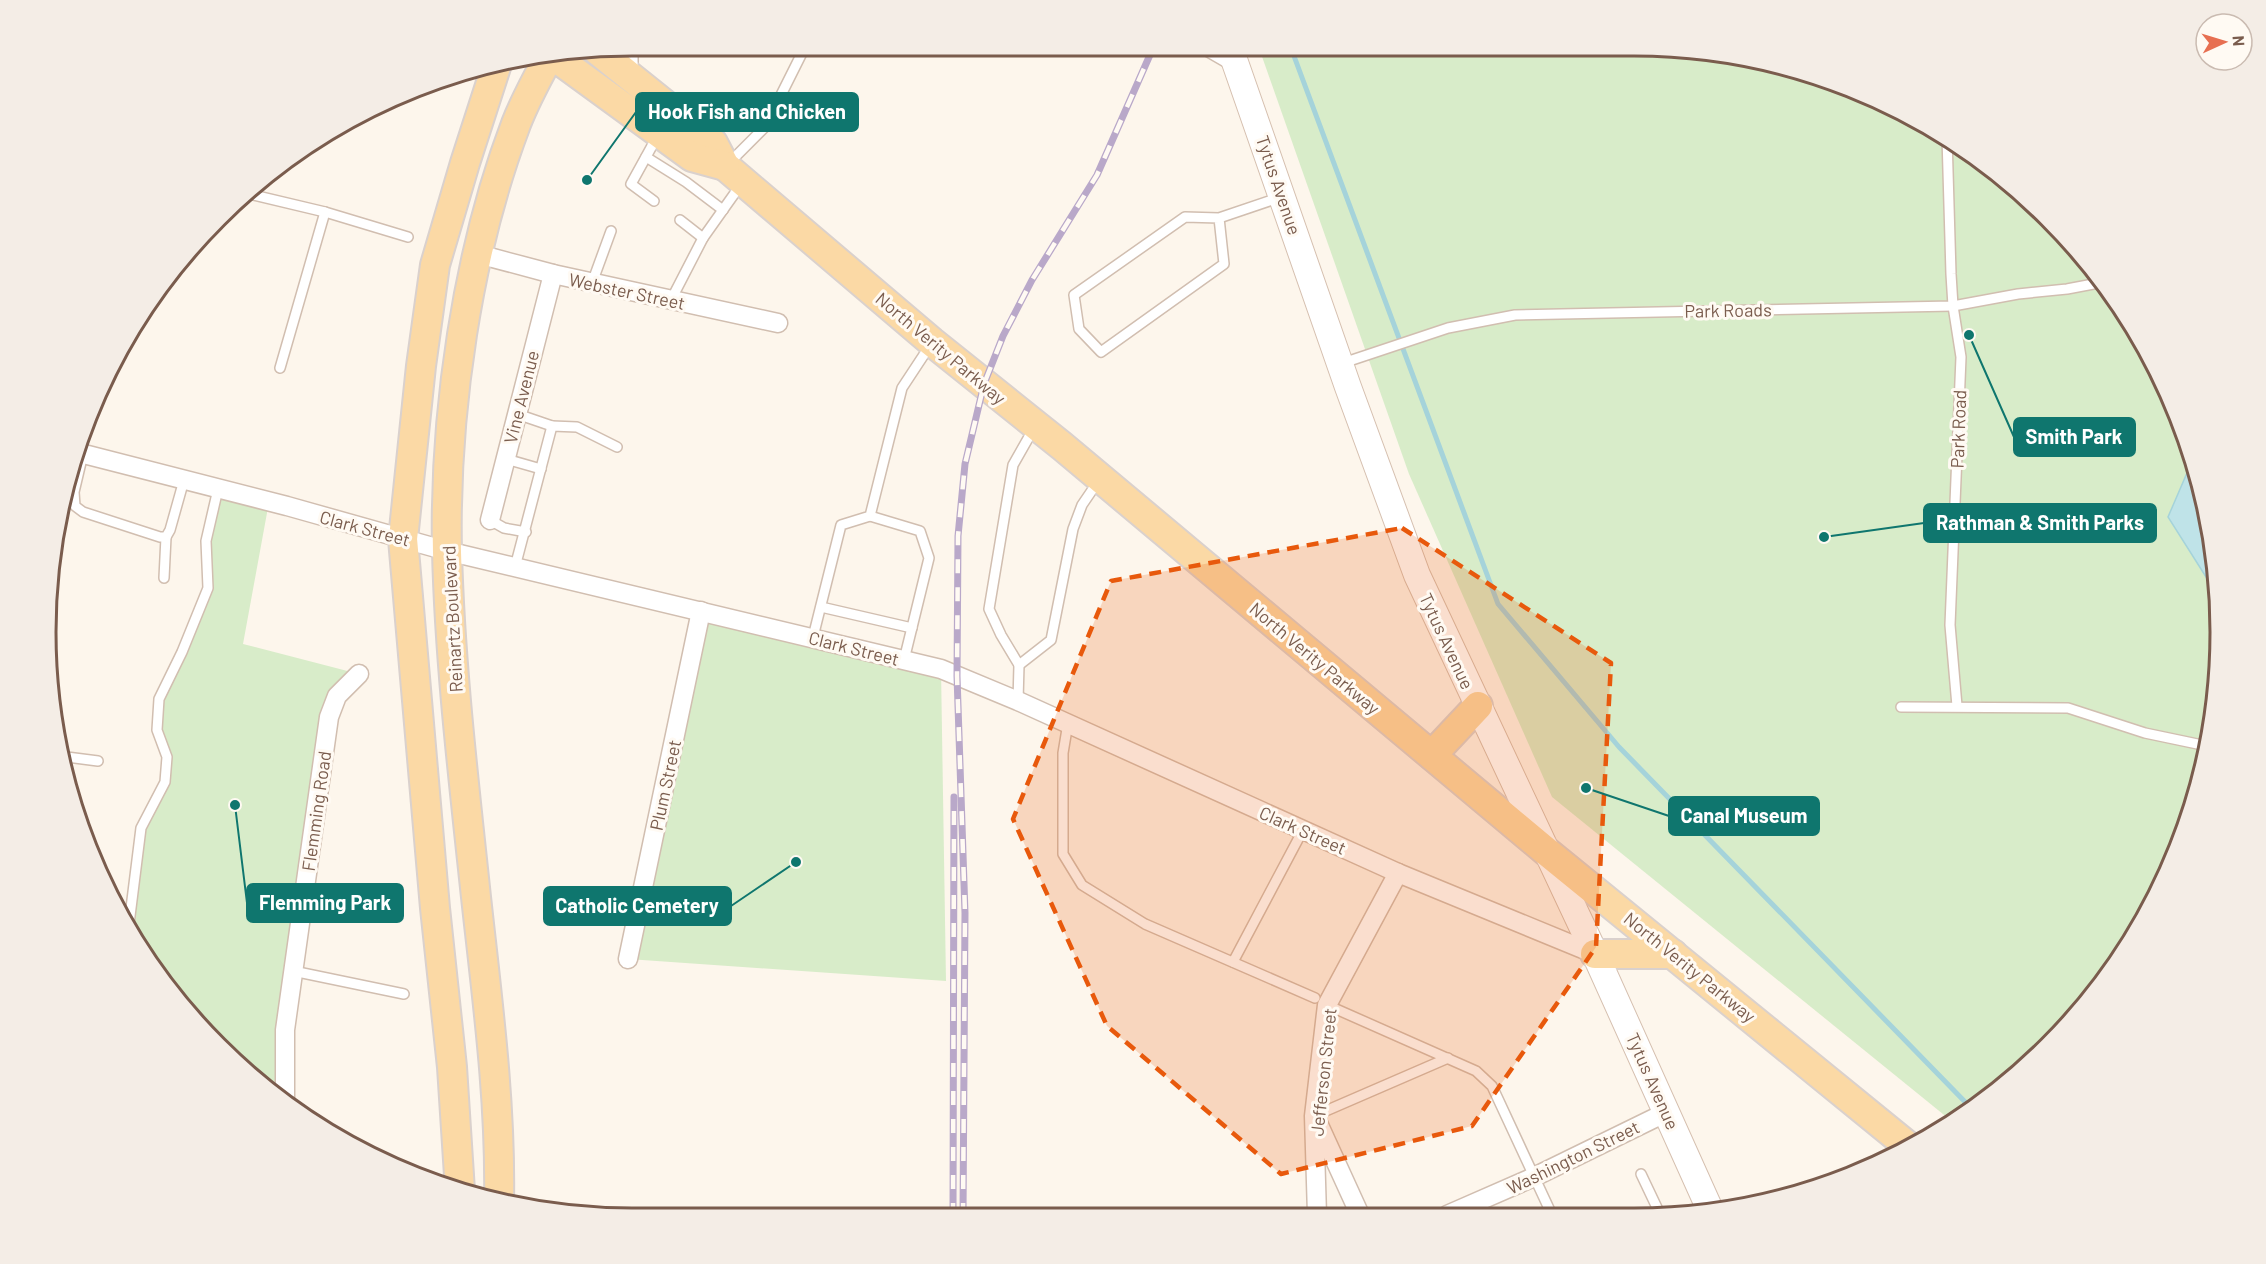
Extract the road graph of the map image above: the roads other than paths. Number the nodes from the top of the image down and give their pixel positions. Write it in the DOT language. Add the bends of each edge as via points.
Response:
graph roads {
  1 [pos="633,56"];
  2 [pos="800,56"];
  3 [pos="1233,56"];
  4 [pos="605,57"];
  5 [pos="559,60"];
  6 [pos="545,62"];
  7 [pos="494,73"];
  8 [pos="632,78"];
  9 [pos="652,145"];
  10 [pos="1947,149"];
  11 [pos="734,174"];
  12 [pos="256,196"];
  13 [pos="1283,196"];
  14 [pos="654,201"];
  15 [pos="723,210"];
  16 [pos="325,212"];
  17 [pos="1219,218"];
  18 [pos="680,220"];
  19 [pos="611,231"];
  20 [pos="408,237"];
  21 [pos="703,238"];
  22 [pos="478,254"];
  23 [pos="553,274"];
  24 [pos="592,283"];
  25 [pos="2093,284"];
  26 [pos="671,300"];
  27 [pos="1953,306"];
  28 [pos="778,323"];
  29 [pos="932,342"];
  30 [pos="1341,364"];
  31 [pos="280,368"];
  32 [pos="517,414"];
  33 [pos="1035,425"];
  34 [pos="552,426"];
  35 [pos="617,447"];
  36 [pos="84,454"];
  37 [pos="506,459"];
  38 [pos="542,469"];
  39 [pos="1100,478"];
  40 [pos="184,480"];
  41 [pos="75,482"];
  42 [pos="218,489"];
  43 [pos="870,516"];
  44 [pos="490,520"];
  45 [pos="526,532"];
  46 [pos="166,537"];
  47 [pos="403,539"];
  48 [pos="447,551"];
  49 [pos="515,567"];
  50 [pos="164,578"];
  51 [pos="821,607"];
  52 [pos="701,610"];
  53 [pos="912,628"];
  54 [pos="813,637"];
  55 [pos="904,660"];
  56 [pos="1019,665"];
  57 [pos="359,674"];
  58 [pos="1018,701"];
  59 [pos="1957,705"];
  60 [pos="1478,706"];
  61 [pos="1901,707"];
  62 [pos="1068,723"];
  63 [pos="2199,744"];
  64 [pos="1432,755"];
  65 [pos="70,757"];
  66 [pos="98,761"];
  67 [pos="1303,830"];
  68 [pos="1547,852"];
  69 [pos="1398,873"];
  70 [pos="130,915"];
  71 [pos="1595,954"];
  72 [pos="1673,954"];
  73 [pos="628,959"];
  74 [pos="1233,962"];
  75 [pos="293,970"];
  76 [pos="404,994"];
  77 [pos="1321,1002"];
  78 [pos="1448,1058"];
  79 [pos="285,1092"];
  80 [pos="1667,1112"];
  81 [pos="1314,1116"];
  82 [pos="1903,1142"];
  83 [pos="1641,1174"];
  84 [pos="1534,1177"];
  85 [pos="459,1182"];
  86 [pos="499,1192"];
  87 [pos="1708,1204"];
  88 [pos="1657,1207"];
  89 [pos="1317,1208"];
  90 [pos="1357,1208"];
  91 [pos="1462,1208"];
  92 [pos="1548,1208"];
  1 -- 8 [label="lane"];
  2 -- 11 [label="lane" via="765,127"];
  3 -- 13 [label="street, Tytus Avenue"];
  4 -- 8 [label="main road, North Verity Parkway"];
  5 -- 9 [label="main road, North Verity Parkway"];
  6 -- 22 [label="main road, Reinartz Boulevard" via="516,124"];
  7 -- 47 [label="main road" via="435,265"];
  8 -- 11 [label="main road, North Verity Parkway" via="713,143"];
  9 -- 11 [label="main road, North Verity Parkway"];
  9 -- 14 [label="lane" via="631,184 641,198"];
  9 -- 15 [label="lane" via="686,182"];
  10 -- 27 [label="lane"];
  11 -- 15 [label="lane"];
  11 -- 29 [label="main road, North Verity Parkway"];
  12 -- 16 [label="lane"];
  13 -- 17 [label="lane"];
  13 -- 30 [label="street, Tytus Avenue"];
  15 -- 21 [label="lane"];
  16 -- 20 [label="lane"];
  16 -- 31 [label="lane"];
  17 -- 17 [label="lane" via="1185,217 1074,295 1079,329 1101,352 1224,264"];
  18 -- 21 [label="lane"];
  19 -- 24 [label="lane"];
  21 -- 26 [label="lane"];
  22 -- 23 [label="street, Webster Street"];
  22 -- 48 [label="main road, Reinartz Boulevard" via="468,301 449,452"];
  23 -- 24 [label="street, Webster Street"];
  23 -- 32 [label="street, Vine Avenue"];
  24 -- 26 [label="street, Webster Street"];
  25 -- 27 [label="lane"];
  26 -- 28 [label="street, Webster Street"];
  27 -- 30 [label="lane, Park Roads" via="1515,315 1448,328"];
  27 -- 59 [label="lane, Park Road" via="1961,357 1950,625"];
  29 -- 33 [label="main road, North Verity Parkway"];
  29 -- 43 [label="lane" via="902,388"];
  30 -- 60 [label="street, Tytus Avenue" via="1417,575"];
  32 -- 34 [label="lane"];
  32 -- 37 [label="street, Vine Avenue"];
  33 -- 39 [label="main road, North Verity Parkway"];
  33 -- 56 [label="lane" via="1013,465 989,609"];
  34 -- 35 [label="lane" via="577,427"];
  34 -- 38 [label="lane"];
  36 -- 40 [label="street, Clark Street"];
  37 -- 38 [label="lane"];
  37 -- 44 [label="street, Vine Avenue"];
  38 -- 45 [label="lane"];
  39 -- 56 [label="lane" via="1082,505 1073,529 1052,640"];
  39 -- 64 [label="main road, North Verity Parkway"];
  40 -- 42 [label="street, Clark Street"];
  40 -- 46 [label="lane"];
  41 -- 46 [label="lane" via="75,506 83,512"];
  42 -- 47 [label="street, Clark Street"];
  42 -- 70 [label="lane" via="206,541 208,588 159,699 157,730 167,757 165,782 141,828"];
  43 -- 51 [label="lane" via="841,525"];
  43 -- 53 [label="lane" via="920,531 928,558"];
  44 -- 45 [label="lane" via="504,528"];
  45 -- 49 [label="lane"];
  46 -- 50 [label="lane"];
  47 -- 48 [label="street, Clark Street"];
  47 -- 85 [label="main road"];
  48 -- 49 [label="street, Clark Street"];
  48 -- 86 [label="main road, Reinartz Boulevard" via="464,783 493,1060"];
  49 -- 52 [label="street, Clark Street"];
  51 -- 53 [label="lane"];
  51 -- 54 [label="lane"];
  52 -- 54 [label="street, Clark Street"];
  52 -- 73 [label="street, Plum Street"];
  53 -- 55 [label="lane"];
  54 -- 55 [label="street, Clark Street"];
  55 -- 58 [label="street, Clark Street" via="941,669"];
  56 -- 58 [label="lane"];
  57 -- 75 [label="street, Flemming Road" via="338,696 329,717"];
  58 -- 62 [label="street, Clark Street"];
  59 -- 61 [label="lane"];
  59 -- 63 [label="lane" via="2068,708 2145,733"];
  60 -- 64 [label="main road"];
  60 -- 68 [label="street, Tytus Avenue"];
  62 -- 67 [label="street, Clark Street"];
  62 -- 74 [label="lane" via="1063,753 1063,854 1082,885 1145,924"];
  64 -- 68 [label="main road, North Verity Parkway"];
  65 -- 66 [label="lane"];
  67 -- 69 [label="street, Clark Street"];
  67 -- 74 [label="lane"];
  68 -- 71 [label="street, Tytus Avenue"];
  68 -- 72 [label="main road, North Verity Parkway"];
  69 -- 71 [label="street, Clark Street"];
  69 -- 77 [label="street, Jefferson Street"];
  71 -- 72 [label="main road"];
  71 -- 80 [label="street, Tytus Avenue"];
  72 -- 82 [label="main road, North Verity Parkway"];
  74 -- 77 [label="lane"];
  75 -- 76 [label="lane"];
  75 -- 79 [label="street, Flemming Road" via="285,1030"];
  77 -- 78 [label="lane"];
  77 -- 81 [label="street, Jefferson Street"];
  78 -- 81 [label="lane"];
  78 -- 84 [label="lane" via="1476,1071 1492,1086"];
  80 -- 84 [label="street, Washington Street"];
  80 -- 87 [label="street, Tytus Avenue"];
  81 -- 89 [label="street, Jefferson Street"];
  81 -- 90 [label="street"];
  83 -- 88 [label="lane"];
  84 -- 91 [label="street, Washington Street"];
  84 -- 92 [label="lane"];
}
